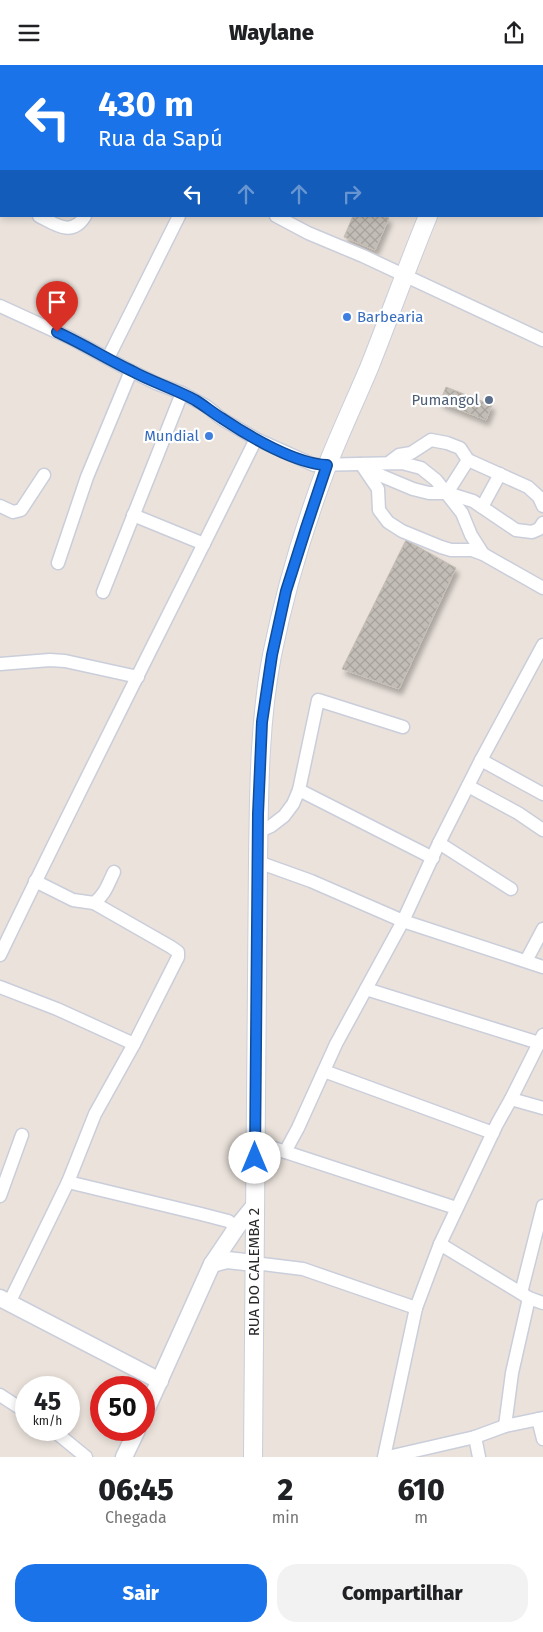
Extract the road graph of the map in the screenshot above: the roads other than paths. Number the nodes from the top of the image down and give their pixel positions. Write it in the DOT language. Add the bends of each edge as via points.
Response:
graph roads {
  1 [pos="41,217"];
  2 [pos="84,217"];
  3 [pos="178,217"];
  4 [pos="278,217"];
  5 [pos="428,217"];
  6 [pos="404,275"];
  7 [pos="0,306"];
  8 [pos="543,340"];
  9 [pos="108,358"];
  10 [pos="131,371"];
  11 [pos="182,393"];
  12 [pos="256,439"];
  13 [pos="468,460"];
  14 [pos="361,464"];
  15 [pos="327,465"];
  16 [pos="384,470"];
  17 [pos="500,474"];
  18 [pos="44,475"];
  19 [pos="378,489"];
  20 [pos="447,493"];
  21 [pos="542,500"];
  22 [pos="0,506"];
  23 [pos="482,507"];
  24 [pos="133,515"];
  25 [pos="543,523"];
  26 [pos="538,535"];
  27 [pos="204,544"];
  28 [pos="483,554"];
  29 [pos="58,563"];
  30 [pos="543,588"];
  31 [pos="103,592"];
  32 [pos="543,645"];
  33 [pos="0,664"];
  34 [pos="138,677"];
  35 [pos="403,727"];
  36 [pos="481,760"];
  37 [pos="468,786"];
  38 [pos="299,790"];
  39 [pos="543,794"];
  40 [pos="543,830"];
  41 [pos="258,832"];
  42 [pos="439,843"];
  43 [pos="433,858"];
  44 [pos="258,862"];
  45 [pos="114,872"];
  46 [pos="35,881"];
  47 [pos="511,889"];
  48 [pos="94,903"];
  49 [pos="403,921"];
  50 [pos="543,929"];
  51 [pos="0,955"];
  52 [pos="526,961"];
  53 [pos="543,967"];
  54 [pos="0,987"];
  55 [pos="366,989"];
  56 [pos="541,1039"];
  57 [pos="134,1044"];
  58 [pos="324,1071"];
  59 [pos="511,1099"];
  60 [pos="543,1108"];
  61 [pos="493,1133"];
  62 [pos="22,1135"];
  63 [pos="255,1142"];
  64 [pos="285,1152"];
  65 [pos="5,1167"];
  66 [pos="68,1183"];
  67 [pos="0,1196"];
  68 [pos="255,1205"];
  69 [pos="543,1206"];
  70 [pos="456,1209"];
  71 [pos="237,1227"];
  72 [pos="440,1244"];
  73 [pos="254,1263"];
  74 [pos="212,1264"];
  75 [pos="525,1296"];
  76 [pos="5,1301"];
  77 [pos="543,1303"];
  78 [pos="416,1308"];
  79 [pos="160,1381"];
  80 [pos="155,1392"];
  81 [pos="0,1395"];
  82 [pos="15,1405"];
  83 [pos="540,1419"];
  84 [pos="505,1426"];
  85 [pos="475,1437"];
  86 [pos="543,1439"];
  87 [pos="66,1441"];
  88 [pos="132,1441"];
  89 [pos="407,1455"];
  90 [pos="86,1457"];
  91 [pos="124,1457"];
  92 [pos="253,1457"];
  93 [pos="384,1457"];
  94 [pos="388,1457"];
  95 [pos="479,1457"];
  1 -- 2 [label="street" via="62,228 72,228"];
  3 -- 9 [label="street"];
  4 -- 6 [label="street"];
  5 -- 6 [label="main road, RUA DO CALEMBA 2"];
  6 -- 8 [label="street"];
  6 -- 15 [label="main road, RUA DO CALEMBA 2" via="372,361"];
  7 -- 9 [label="street"];
  9 -- 10 [label="street"];
  10 -- 11 [label="street"];
  10 -- 29 [label="street" via="87,477"];
  11 -- 12 [label="street"];
  11 -- 24 [label="street"];
  12 -- 15 [label="street" via="314,465"];
  12 -- 27 [label="street"];
  13 -- 16 [label="street" via="460,448 431,441 411,453 399,455"];
  13 -- 17 [label="street"];
  13 -- 20 [label="street"];
  14 -- 15 [label="street"];
  14 -- 16 [label="street"];
  14 -- 19 [label="street"];
  15 -- 41 [label="main road, RUA DO CALEMBA 2" via="286,591 272,655 262,722"];
  16 -- 19 [label="street"];
  16 -- 20 [label="street" via="430,493"];
  16 -- 20 [label="street" via="402,463 421,468"];
  17 -- 21 [label="street" via="528,487"];
  17 -- 23 [label="street"];
  18 -- 22 [label="street" via="21,510 13,512"];
  19 -- 28 [label="street" via="379,510 388,522 402,531 451,550 472,550"];
  20 -- 23 [label="street"];
  20 -- 28 [label="street" via="462,513"];
  23 -- 26 [label="street" via="516,529"];
  24 -- 27 [label="street"];
  24 -- 31 [label="street"];
  25 -- 26 [label="street"];
  27 -- 34 [label="street"];
  28 -- 30 [label="street"];
  32 -- 36 [label="street"];
  33 -- 34 [label="street" via="65,661"];
  34 -- 46 [label="street"];
  35 -- 38 [label="street" via="318,699"];
  36 -- 37 [label="street"];
  36 -- 39 [label="street"];
  37 -- 40 [label="street"];
  37 -- 42 [label="street"];
  38 -- 41 [label="street" via="284,816"];
  38 -- 43 [label="street"];
  41 -- 44 [label="main road, RUA DO CALEMBA 2"];
  42 -- 43 [label="street"];
  42 -- 47 [label="street"];
  43 -- 49 [label="street"];
  44 -- 49 [label="street"];
  44 -- 63 [label="main road, RUA DO CALEMBA 2"];
  45 -- 48 [label="street" via="104,893"];
  46 -- 48 [label="street" via="73,900"];
  46 -- 51 [label="street"];
  48 -- 57 [label="street" via="178,952"];
  49 -- 52 [label="street"];
  49 -- 55 [label="street"];
  50 -- 52 [label="street"];
  52 -- 53 [label="street"];
  54 -- 57 [label="street"];
  55 -- 56 [label="street"];
  55 -- 58 [label="street"];
  56 -- 59 [label="street"];
  57 -- 66 [label="street" via="95,1114"];
  58 -- 61 [label="street"];
  58 -- 64 [label="street"];
  59 -- 60 [label="street"];
  59 -- 61 [label="street"];
  61 -- 70 [label="street"];
  62 -- 65 [label="street"];
  63 -- 64 [label="street"];
  63 -- 68 [label="main road, RUA DO CALEMBA 2"];
  64 -- 70 [label="street"];
  65 -- 67 [label="street"];
  66 -- 71 [label="street" via="207,1215"];
  66 -- 76 [label="street"];
  68 -- 71 [label="street"];
  68 -- 73 [label="main road, RUA DO CALEMBA 2"];
  69 -- 75 [label="street"];
  70 -- 72 [label="street"];
  71 -- 74 [label="street"];
  72 -- 75 [label="street"];
  72 -- 78 [label="street"];
  73 -- 74 [label="street" via="234,1260"];
  73 -- 78 [label="street" via="304,1269"];
  73 -- 92 [label="main road, RUA DO CALEMBA 2"];
  74 -- 79 [label="street"];
  75 -- 77 [label="street"];
  75 -- 84 [label="street"];
  76 -- 79 [label="street"];
  78 -- 93 [label="street"];
  79 -- 80 [label="street"];
  81 -- 82 [label="street"];
  83 -- 84 [label="street"];
  83 -- 86 [label="street"];
  84 -- 85 [label="street"];
  85 -- 89 [label="street"];
  85 -- 95 [label="street"];
  87 -- 90 [label="street"];
  88 -- 91 [label="street"];
  89 -- 94 [label="street"];
}
